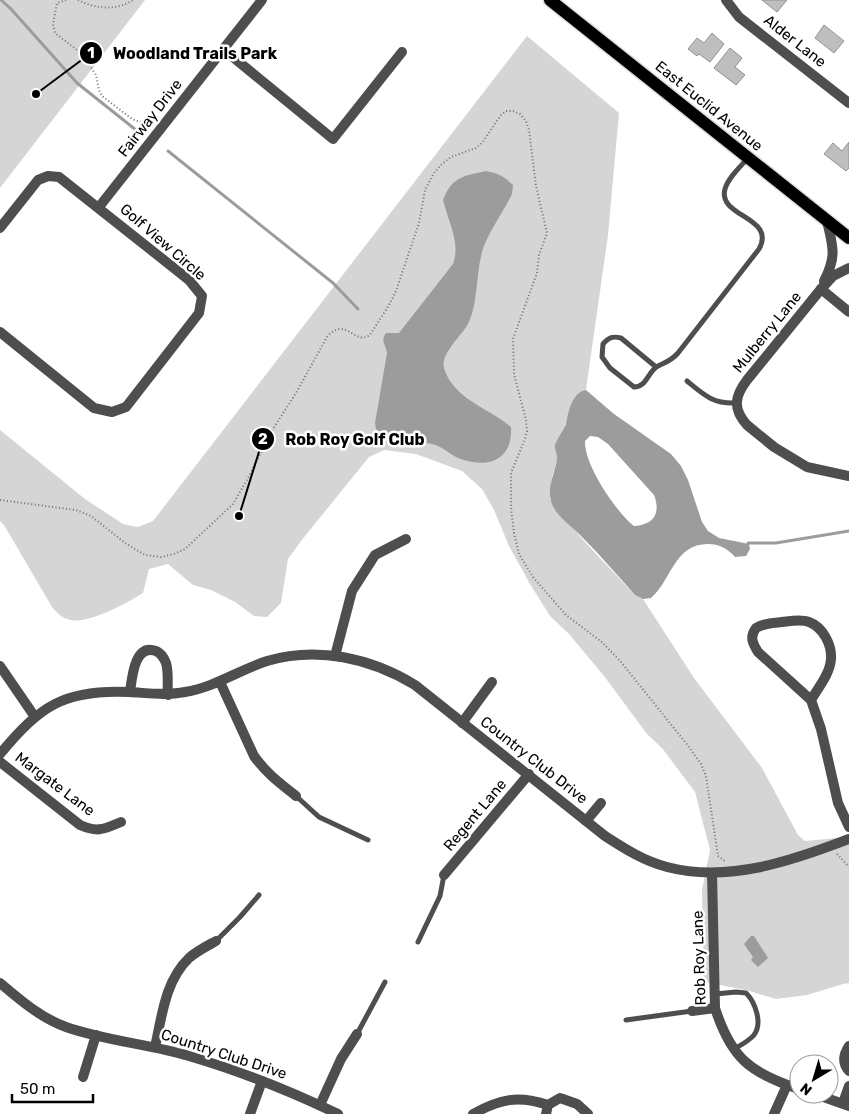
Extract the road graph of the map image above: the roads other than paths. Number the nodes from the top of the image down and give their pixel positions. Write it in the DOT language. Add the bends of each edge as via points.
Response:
graph roads {
  1 [pos="262,0"];
  2 [pos="550,0"];
  3 [pos="726,0"];
  4 [pos="223,49"];
  5 [pos="402,52"];
  6 [pos="849,103"];
  7 [pos="748,158"];
  8 [pos="99,207"];
  9 [pos="827,221"];
  10 [pos="0,228"];
  11 [pos="849,238"];
  12 [pos="849,268"];
  13 [pos="821,289"];
  14 [pos="849,312"];
  15 [pos="0,332"];
  16 [pos="656,367"];
  17 [pos="687,381"];
  18 [pos="736,403"];
  19 [pos="849,476"];
  20 [pos="406,539"];
  21 [pos="335,656"];
  22 [pos="0,666"];
  23 [pos="220,682"];
  24 [pos="492,682"];
  25 [pos="130,692"];
  26 [pos="168,695"];
  27 [pos="811,700"];
  28 [pos="34,716"];
  29 [pos="462,723"];
  30 [pos="0,754"];
  31 [pos="0,762"];
  32 [pos="529,774"];
  33 [pos="296,796"];
  34 [pos="601,803"];
  35 [pos="586,821"];
  36 [pos="121,822"];
  37 [pos="849,827"];
  38 [pos="368,840"];
  39 [pos="849,840"];
  40 [pos="712,873"];
  41 [pos="444,875"];
  42 [pos="259,895"];
  43 [pos="216,941"];
  44 [pos="418,942"];
  45 [pos="385,982"];
  46 [pos="0,983"];
  47 [pos="714,994"];
  48 [pos="715,1008"];
  49 [pos="692,1011"];
  50 [pos="626,1020"];
  51 [pos="357,1034"];
  52 [pos="96,1035"];
  53 [pos="849,1046"];
  54 [pos="155,1047"];
  55 [pos="734,1049"];
  56 [pos="849,1072"];
  57 [pos="82,1077"];
  58 [pos="262,1081"];
  59 [pos="787,1085"];
  60 [pos="849,1086"];
  61 [pos="846,1104"];
  62 [pos="320,1105"];
  63 [pos="547,1109"];
  64 [pos="250,1114"];
  65 [pos="338,1114"];
  66 [pos="473,1114"];
  67 [pos="588,1114"];
  68 [pos="774,1114"];
  1 -- 4 [label="street, Fairway Drive"];
  2 -- 7 [label="main road, East Euclid Avenue"];
  3 -- 6 [label="street, Alder Lane" via="738,17"];
  4 -- 5 [label="street" via="333,139"];
  4 -- 8 [label="street, Fairway Drive"];
  7 -- 9 [label="main road, East Euclid Avenue"];
  7 -- 16 [label="lane" via="725,186 724,197 726,203 761,230 762,242 678,353 671,361"];
  8 -- 10 [label="street, Golf View Circle" via="59,177 48,176 38,180"];
  8 -- 15 [label="street, Golf View Circle" via="189,280 202,296 200,314 126,407 112,412 94,408"];
  9 -- 11 [label="main road, East Euclid Avenue"];
  9 -- 13 [label="street, Mulberry Lane" via="832,266"];
  12 -- 13 [label="street, Mulberry Lane" via="833,276"];
  13 -- 14 [label="street"];
  13 -- 18 [label="street, Mulberry Lane" via="747,380"];
  16 -- 16 [label="lane" via="621,338 610,337 603,344 605,363 634,387 642,385"];
  17 -- 18 [label="lane" via="716,402"];
  18 -- 19 [label="street" via="747,425 790,458 807,468"];
  20 -- 21 [label="street" via="375,555 352,591"];
  21 -- 23 [label="street, Country Club Drive" via="288,656"];
  21 -- 29 [label="street, Country Club Drive" via="397,674"];
  22 -- 28 [label="street"];
  23 -- 26 [label="street, Country Club Drive"];
  23 -- 33 [label="street" via="254,756 267,772"];
  24 -- 29 [label="street, Country Club Drive"];
  25 -- 26 [label="street, Country Club Drive"];
  25 -- 26 [label="street" via="135,662 139,655 150,650 162,656 166,664"];
  25 -- 28 [label="street, Country Club Drive" via="105,691 75,696"];
  27 -- 27 [label="street" via="758,652 752,638 756,628 798,620 808,621 821,630 830,648 831,659 829,670"];
  27 -- 37 [label="street" via="838,802"];
  28 -- 30 [label="street, Country Club Drive"];
  29 -- 32 [label="street, Country Club Drive"];
  31 -- 36 [label="street, Margate Lane" via="80,825 101,830"];
  32 -- 35 [label="street, Country Club Drive"];
  32 -- 41 [label="street, Regent Lane"];
  33 -- 38 [label="lane" via="319,817"];
  34 -- 35 [label="street, Country Club Drive"];
  35 -- 40 [label="street, Country Club Drive" via="626,850 648,860 667,867"];
  39 -- 40 [label="street, Country Club Drive" via="783,862"];
  40 -- 47 [label="street, Rob Roy Lane"];
  41 -- 44 [label="lane" via="440,896"];
  42 -- 43 [label="lane"];
  43 -- 54 [label="street" via="191,956 172,981"];
  45 -- 51 [label="lane"];
  46 -- 52 [label="street, Country Club Drive" via="46,1018"];
  47 -- 48 [label="street, Rob Roy Lane"];
  47 -- 55 [label="lane" via="746,993 757,1014 758,1025 754,1034"];
  48 -- 49 [label="street"];
  48 -- 55 [label="street, Rob Roy Lane"];
  49 -- 50 [label="lane"];
  51 -- 62 [label="street" via="341,1059"];
  52 -- 54 [label="street, Country Club Drive"];
  52 -- 57 [label="street"];
  53 -- 56 [label="street" via="844,1054 844,1064"];
  54 -- 58 [label="street, Country Club Drive"];
  55 -- 59 [label="street, Rob Roy Lane" via="762,1075"];
  58 -- 62 [label="street, Country Club Drive"];
  58 -- 64 [label="street"];
  59 -- 68 [label="street"];
  60 -- 61 [label="street"];
  62 -- 65 [label="street, Country Club Drive"];
  63 -- 66 [label="street" via="527,1098 509,1099"];
  63 -- 67 [label="street" via="560,1098 577,1104"];
}
